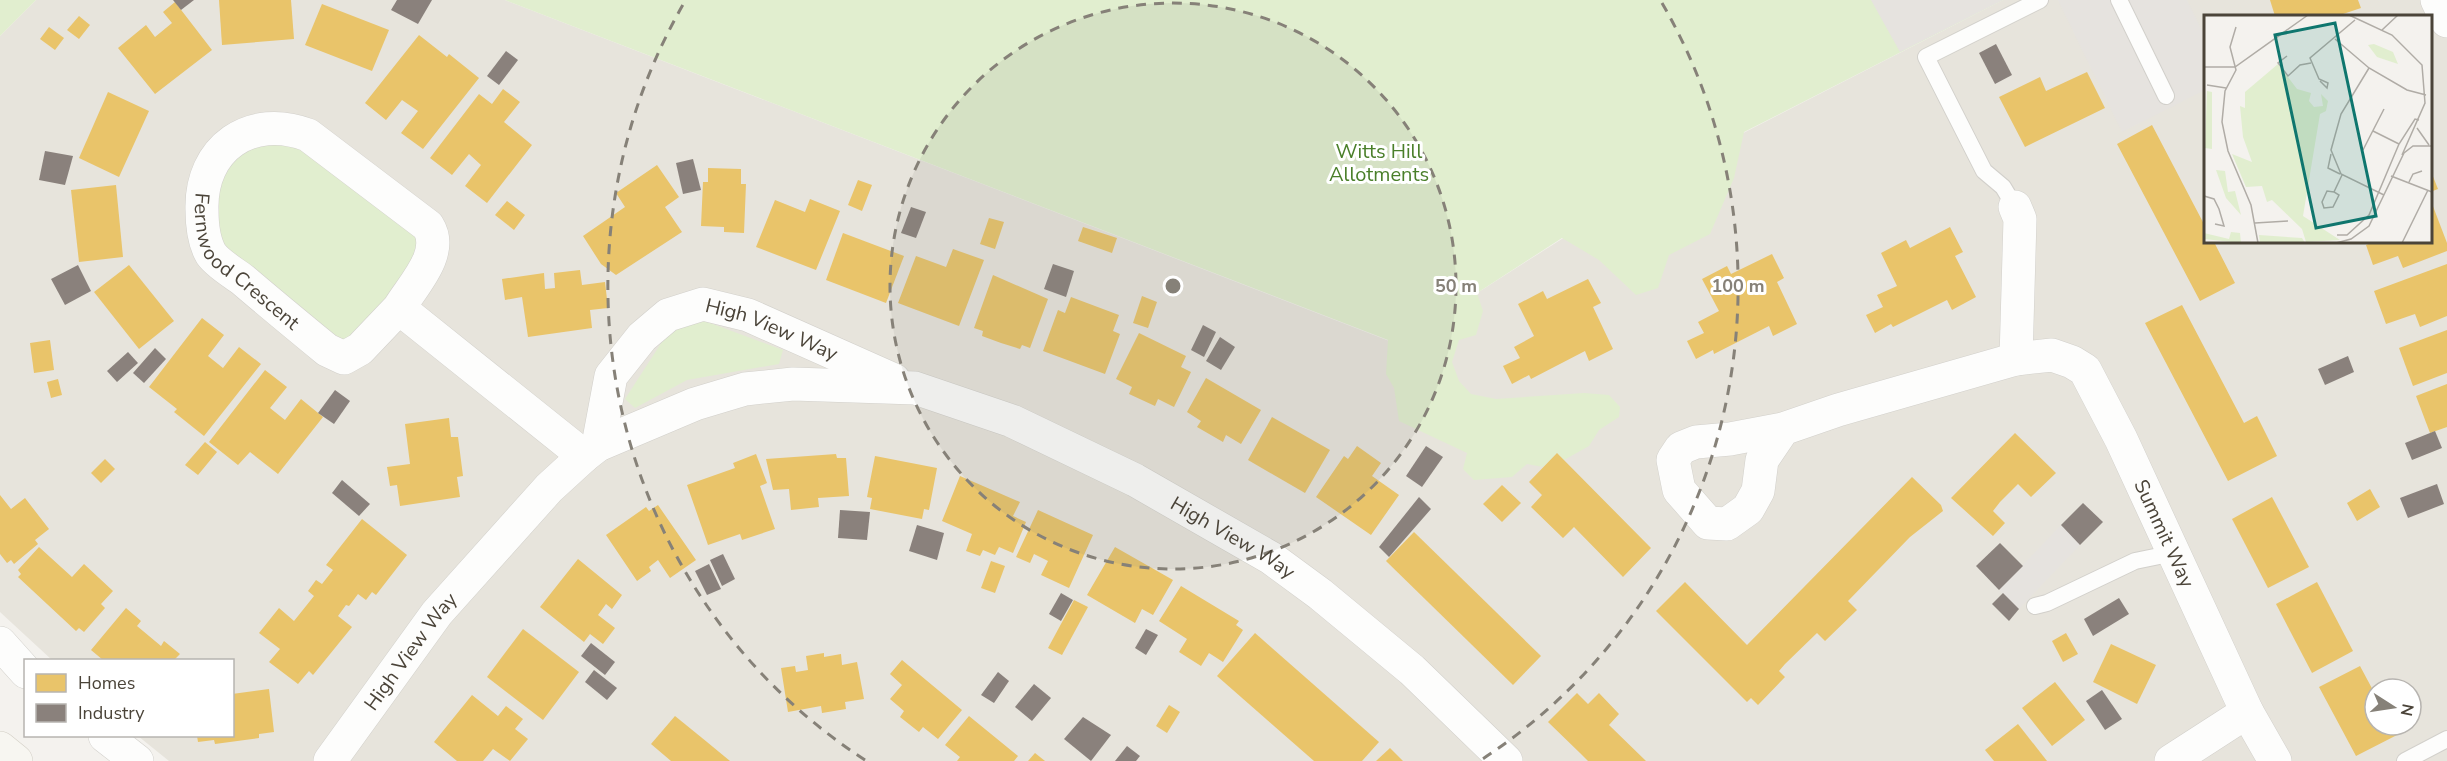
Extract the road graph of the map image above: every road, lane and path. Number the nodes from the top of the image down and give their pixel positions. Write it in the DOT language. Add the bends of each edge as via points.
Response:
graph roads {
  1 [pos="2040,0"];
  2 [pos="2118,0"];
  3 [pos="2437,0"];
  4 [pos="2447,21"];
  5 [pos="2166,96"];
  6 [pos="2015,207"];
  7 [pos="399,308"];
  8 [pos="2016,359"];
  9 [pos="915,388"];
  10 [pos="1783,429"];
  11 [pos="591,451"];
  12 [pos="2174,553"];
  13 [pos="2035,606"];
  14 [pos="0,643"];
  15 [pos="24,670"];
  16 [pos="2247,712"];
  17 [pos="107,737"];
  18 [pos="2447,739"];
  19 [pos="0,748"];
  20 [pos="16,761"];
  21 [pos="137,761"];
  22 [pos="330,761"];
  23 [pos="1506,761"];
  24 [pos="2171,761"];
  25 [pos="2276,761"];
  26 [pos="2404,761"];
  1 -- 6 [label="lane" via="1926,57 1984,171 2003,187"];
  2 -- 5 [label="lane"];
  3 -- 4 [label="street"];
  6 -- 8 [label="street" via="2020,219"];
  7 -- 7 [label="street, Fernwood Crescent" via="360,349 344,358 327,350 211,254 202,227 202,185 210,165 227,144 255,130 288,127 308,135 428,226 432,233 432,255"];
  7 -- 11 [label="street"];
  8 -- 10 [label="street, Summit Way" via="1829,412"];
  8 -- 12 [label="street, Summit Way" via="2052,356 2085,370"];
  9 -- 11 [label="street, High View Way" via="793,384 745,389 694,404"];
  9 -- 11 [label="street, High View Way" via="866,370 748,315 703,304 668,315 642,337 611,376"];
  9 -- 23 [label="street, High View Way" via="1012,421 1077,450 1271,558 1412,670"];
  11 -- 22 [label="street, High View Way" via="547,491 437,613"];
  12 -- 13 [label="lane" via="2136,561"];
  12 -- 16 [label="street, Summit Way"];
  14 -- 15 [label="street"];
  16 -- 24 [label="street"];
  16 -- 25 [label="street, Summit Way"];
  17 -- 21 [label="street"];
  18 -- 26 [label="lane"];
  19 -- 20 [label="street"];
}
